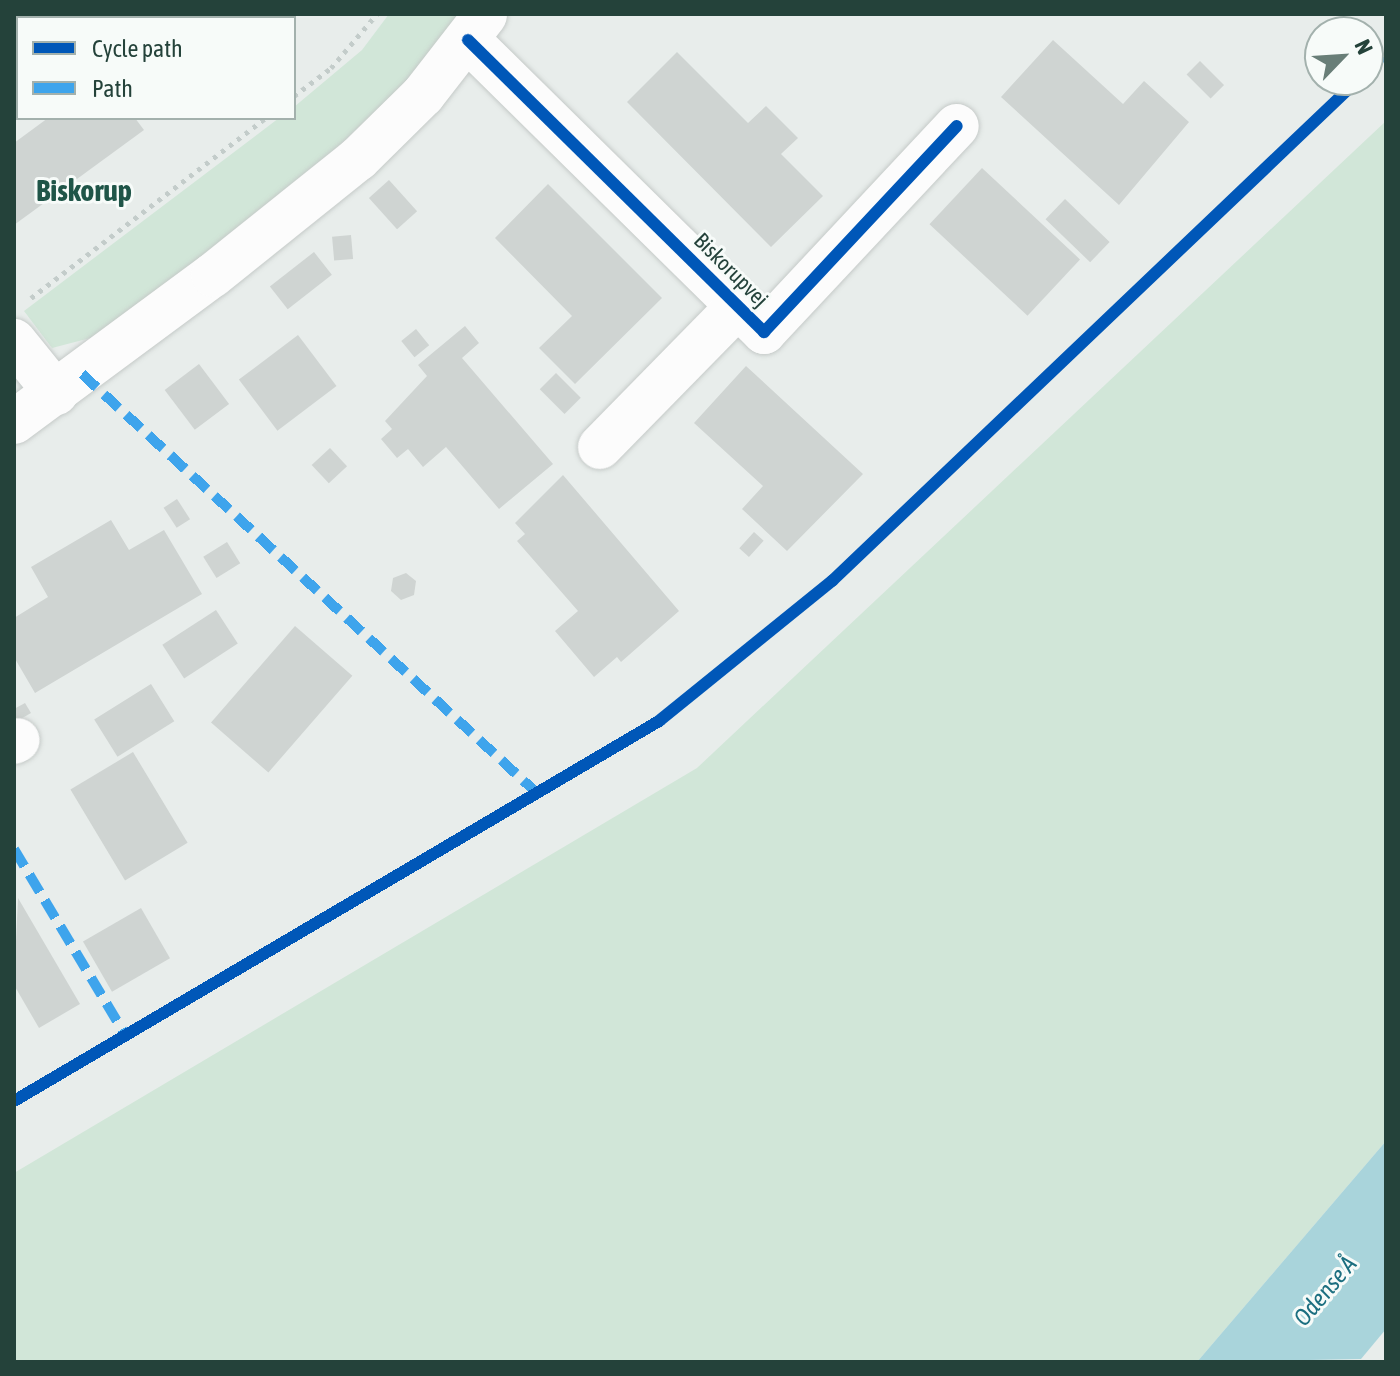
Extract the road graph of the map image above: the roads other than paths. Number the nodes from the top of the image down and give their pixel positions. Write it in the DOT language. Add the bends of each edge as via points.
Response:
graph roads {
  1 [pos="477,27"];
  2 [pos="957,126"];
  3 [pos="738,306"];
  4 [pos="20,321"];
  5 [pos="56,393"];
  6 [pos="14,422"];
  7 [pos="600,447"];
  1 -- 3 [label="street, Biskorupvej"];
  1 -- 5 [label="street, Biskorupvej" via="423,95 358,159"];
  2 -- 3 [label="street, Biskorupvej" via="764,332"];
  3 -- 7 [label="street, Biskorupvej"];
  4 -- 5 [label="street"];
  5 -- 6 [label="street, Biskorupvej"];
}
